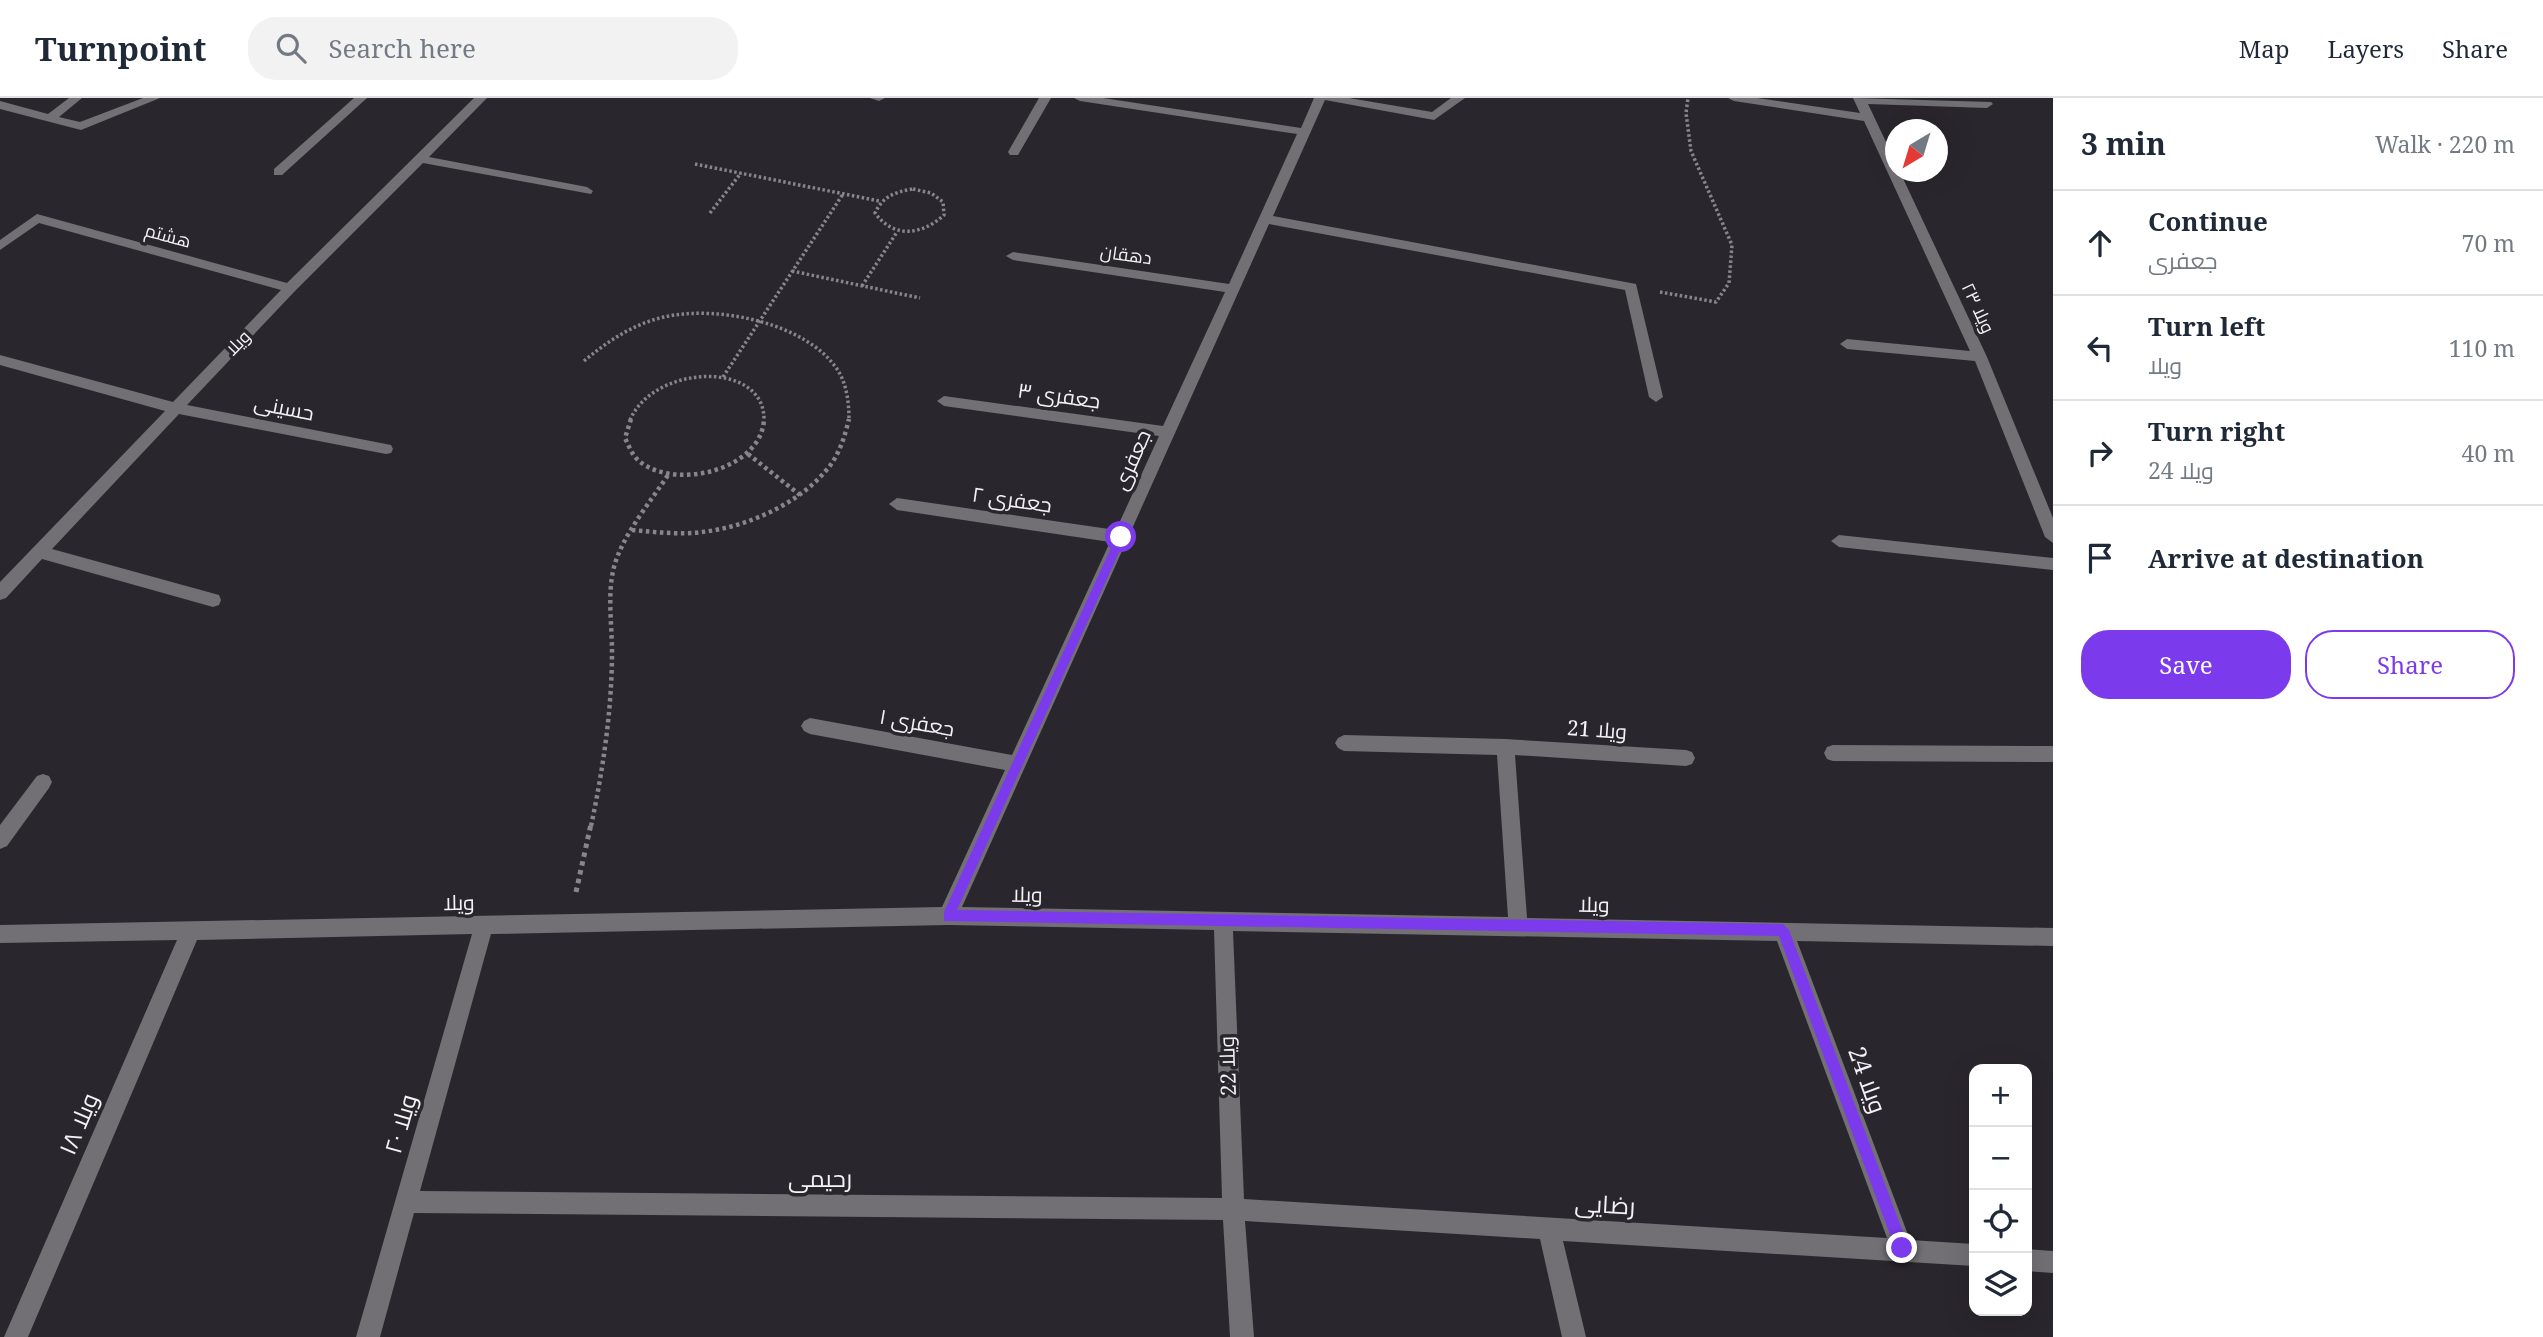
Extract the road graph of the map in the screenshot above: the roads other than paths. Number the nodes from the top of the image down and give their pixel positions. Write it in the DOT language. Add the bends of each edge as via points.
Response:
graph roads {
  1 [pos="76,98"];
  2 [pos="153,98"];
  3 [pos="361,98"];
  4 [pos="481,98"];
  5 [pos="1045,98"];
  6 [pos="1080,98"];
  7 [pos="1320,98"];
  8 [pos="1329,98"];
  9 [pos="1459,98"];
  10 [pos="1734,98"];
  11 [pos="1859,99"];
  12 [pos="1987,104"];
  13 [pos="0,105"];
  14 [pos="50,118"];
  15 [pos="1868,118"];
  16 [pos="1305,132"];
  17 [pos="1014,152"];
  18 [pos="420,159"];
  19 [pos="278,172"];
  20 [pos="587,191"];
  21 [pos="1265,219"];
  22 [pos="0,246"];
  23 [pos="1013,256"];
  24 [pos="290,288"];
  25 [pos="1234,289"];
  26 [pos="1847,344"];
  27 [pos="1980,357"];
  28 [pos="0,360"];
  29 [pos="1656,397"];
  30 [pos="944,401"];
  31 [pos="174,408"];
  32 [pos="1168,432"];
  33 [pos="386,449"];
  34 [pos="897,504"];
  35 [pos="1121,537"];
  36 [pos="2053,537"];
  37 [pos="1839,541"];
  38 [pos="40,552"];
  39 [pos="2053,564"];
  40 [pos="0,593"];
  41 [pos="213,600"];
  42 [pos="810,726"];
  43 [pos="1344,743"];
  44 [pos="1505,747"];
  45 [pos="1833,753"];
  46 [pos="2053,754"];
  47 [pos="1686,758"];
  48 [pos="1017,764"];
  49 [pos="43,782"];
  50 [pos="0,840"];
  51 [pos="948,916"];
  52 [pos="1223,922"];
  53 [pos="484,925"];
  54 [pos="1518,926"];
  55 [pos="1783,930"];
  56 [pos="191,931"];
  57 [pos="0,934"];
  58 [pos="2053,937"];
  59 [pos="406,1202"];
  60 [pos="1233,1209"];
  61 [pos="1549,1228"];
  62 [pos="1902,1248"];
  63 [pos="1969,1255"];
  64 [pos="2032,1260"];
  65 [pos="2053,1262"];
  66 [pos="16,1337"];
  67 [pos="368,1337"];
  68 [pos="1242,1337"];
  69 [pos="1574,1337"];
  1 -- 14 [label="street"];
  2 -- 14 [label="street" via="81,126"];
  3 -- 19 [label="street"];
  4 -- 18 [label="street, ویلا"];
  5 -- 17 [label="street"];
  6 -- 16 [label="street"];
  7 -- 16 [label="street, جعفری"];
  8 -- 9 [label="street" via="1434,116"];
  10 -- 15 [label="street"];
  11 -- 12 [label="street"];
  11 -- 15 [label="street, ویلا ۲۳"];
  13 -- 14 [label="street"];
  15 -- 27 [label="street, ویلا ۲۳"];
  16 -- 21 [label="street, جعفری"];
  18 -- 20 [label="street"];
  18 -- 24 [label="street, ویلا"];
  21 -- 25 [label="street, جعفری"];
  21 -- 29 [label="street" via="1631,287"];
  22 -- 24 [label="street, هشتم" via="37,218"];
  23 -- 25 [label="street, دهقان"];
  24 -- 31 [label="street, ویلا"];
  25 -- 32 [label="street, جعفری"];
  26 -- 27 [label="street"];
  27 -- 36 [label="street, ویلا ۲۳"];
  28 -- 31 [label="street, حسینی"];
  30 -- 32 [label="street, جعفری ۳"];
  31 -- 33 [label="street, حسینی"];
  31 -- 38 [label="street, ویلا"];
  32 -- 35 [label="street, جعفری"];
  34 -- 35 [label="street, جعفری ۲"];
  35 -- 48 [label="street, جعفری"];
  37 -- 39 [label="street"];
  38 -- 40 [label="street, ویلا"];
  38 -- 41 [label="street"];
  42 -- 48 [label="street, جعفری ۱"];
  43 -- 44 [label="street, ویلا 21"];
  44 -- 47 [label="street, ویلا 21"];
  44 -- 54 [label="street"];
  45 -- 46 [label="street"];
  48 -- 51 [label="street, جعفری"];
  49 -- 50 [label="street"];
  51 -- 52 [label="street, ویلا"];
  51 -- 53 [label="street, ویلا"];
  52 -- 54 [label="street, ویلا"];
  52 -- 60 [label="street, ویلا 22"];
  53 -- 56 [label="street, ویلا"];
  53 -- 59 [label="street, ویلا ۲۰"];
  54 -- 55 [label="street, ویلا"];
  55 -- 58 [label="street, ویلا"];
  55 -- 62 [label="street, ویلا 24"];
  56 -- 57 [label="street, ویلا"];
  56 -- 66 [label="street, ویلا ۱۸"];
  59 -- 60 [label="street, رحیمی"];
  59 -- 67 [label="street, ویلا ۲۰"];
  60 -- 61 [label="street, رضایی"];
  60 -- 68 [label="street, ویلا 22"];
  61 -- 62 [label="street, رضایی"];
  61 -- 69 [label="street"];
  62 -- 63 [label="street, رضایی"];
  64 -- 65 [label="street"];
}
